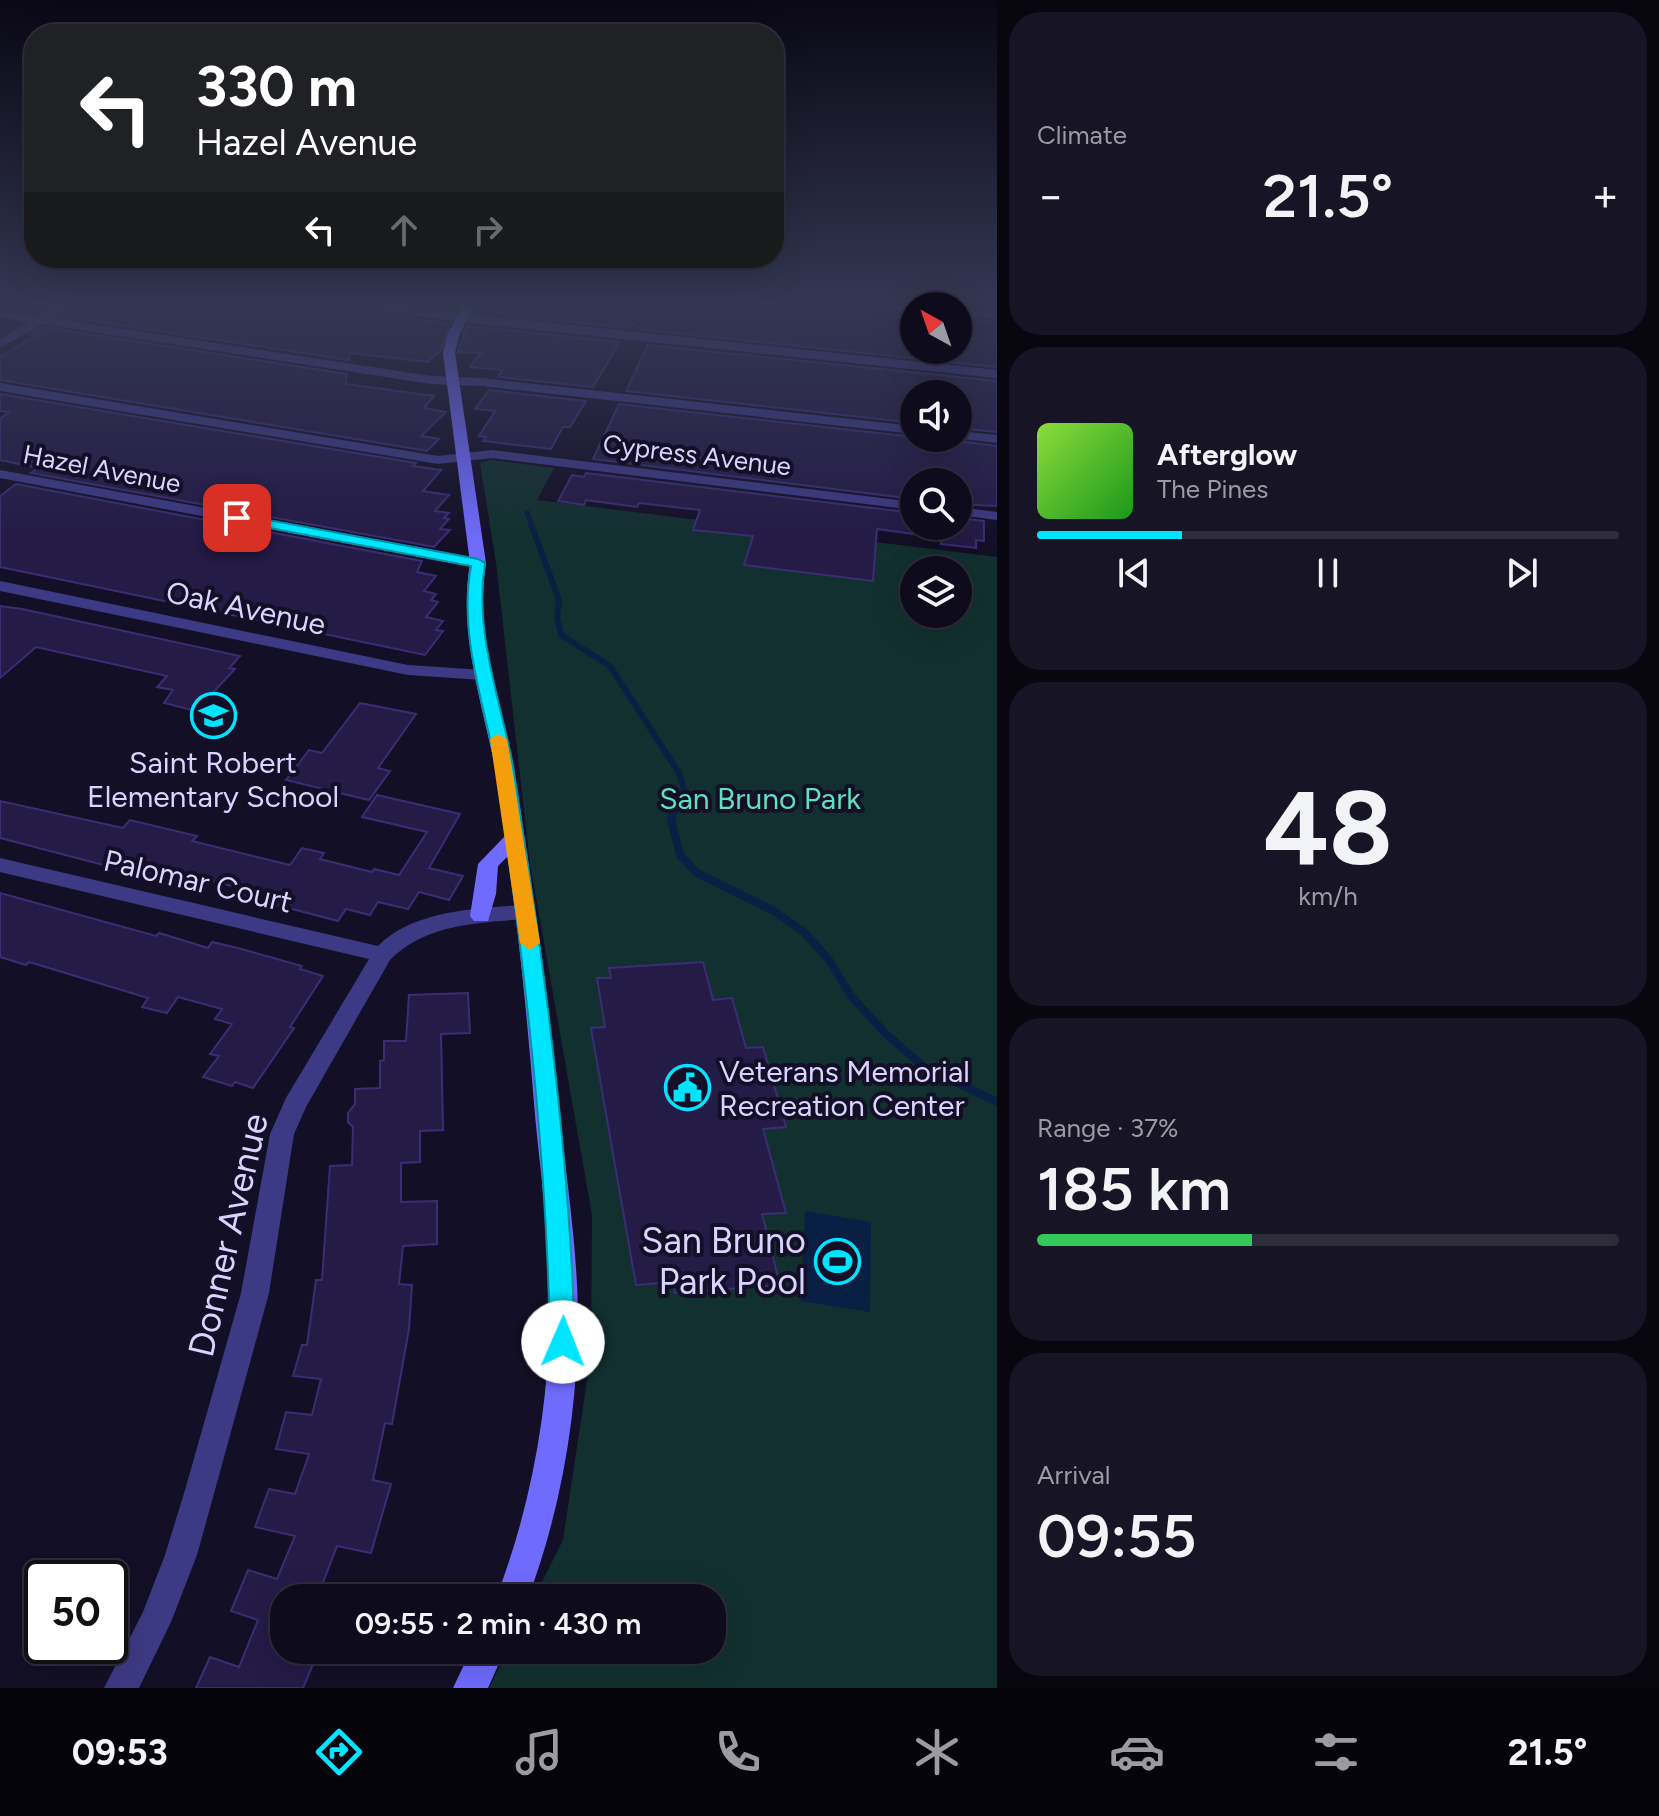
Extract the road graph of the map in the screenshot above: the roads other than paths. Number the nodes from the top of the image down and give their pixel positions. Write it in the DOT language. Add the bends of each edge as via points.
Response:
graph roads {
  1 [pos="454,385"];
  2 [pos="489,385"];
  3 [pos="0,387"];
  4 [pos="900,429"];
  5 [pos="972,436"];
  6 [pos="997,439"];
  7 [pos="465,459"];
  8 [pos="0,474"];
  9 [pos="900,504"];
  10 [pos="972,513"];
  11 [pos="997,516"];
  12 [pos="478,563"];
  13 [pos="0,586"];
  14 [pos="483,675"];
  15 [pos="513,839"];
  16 [pos="0,865"];
  17 [pos="525,912"];
  18 [pos="481,916"];
  19 [pos="382,955"];
  20 [pos="517,1584"];
  21 [pos="482,1664"];
  22 [pos="121,1688"];
  23 [pos="470,1688"];
  1 -- 7 [label="main road"];
  2 -- 4 [label="street"];
  3 -- 7 [label="street, Cypress Avenue" via="438,460"];
  5 -- 6 [label="street"];
  7 -- 9 [label="street, Cypress Avenue" via="492,454"];
  7 -- 12 [label="main road"];
  8 -- 12 [label="street, Hazel Avenue"];
  10 -- 11 [label="street"];
  12 -- 14 [label="main road" via="474,588"];
  13 -- 14 [label="street, Oak Avenue" via="408,670"];
  14 -- 15 [label="main road" via="503,761"];
  15 -- 17 [label="main road"];
  15 -- 18 [label="main road" via="488,864"];
  16 -- 19 [label="street, Palomar Court"];
  17 -- 18 [label="street, Donner Avenue"];
  17 -- 20 [label="main road" via="564,1313 550,1473"];
  18 -- 19 [label="street, Donner Avenue" via="417,930"];
  19 -- 22 [label="street, Donner Avenue" via="282,1134 255,1293 185,1542 155,1622"];
  21 -- 23 [label="main road"];
}
